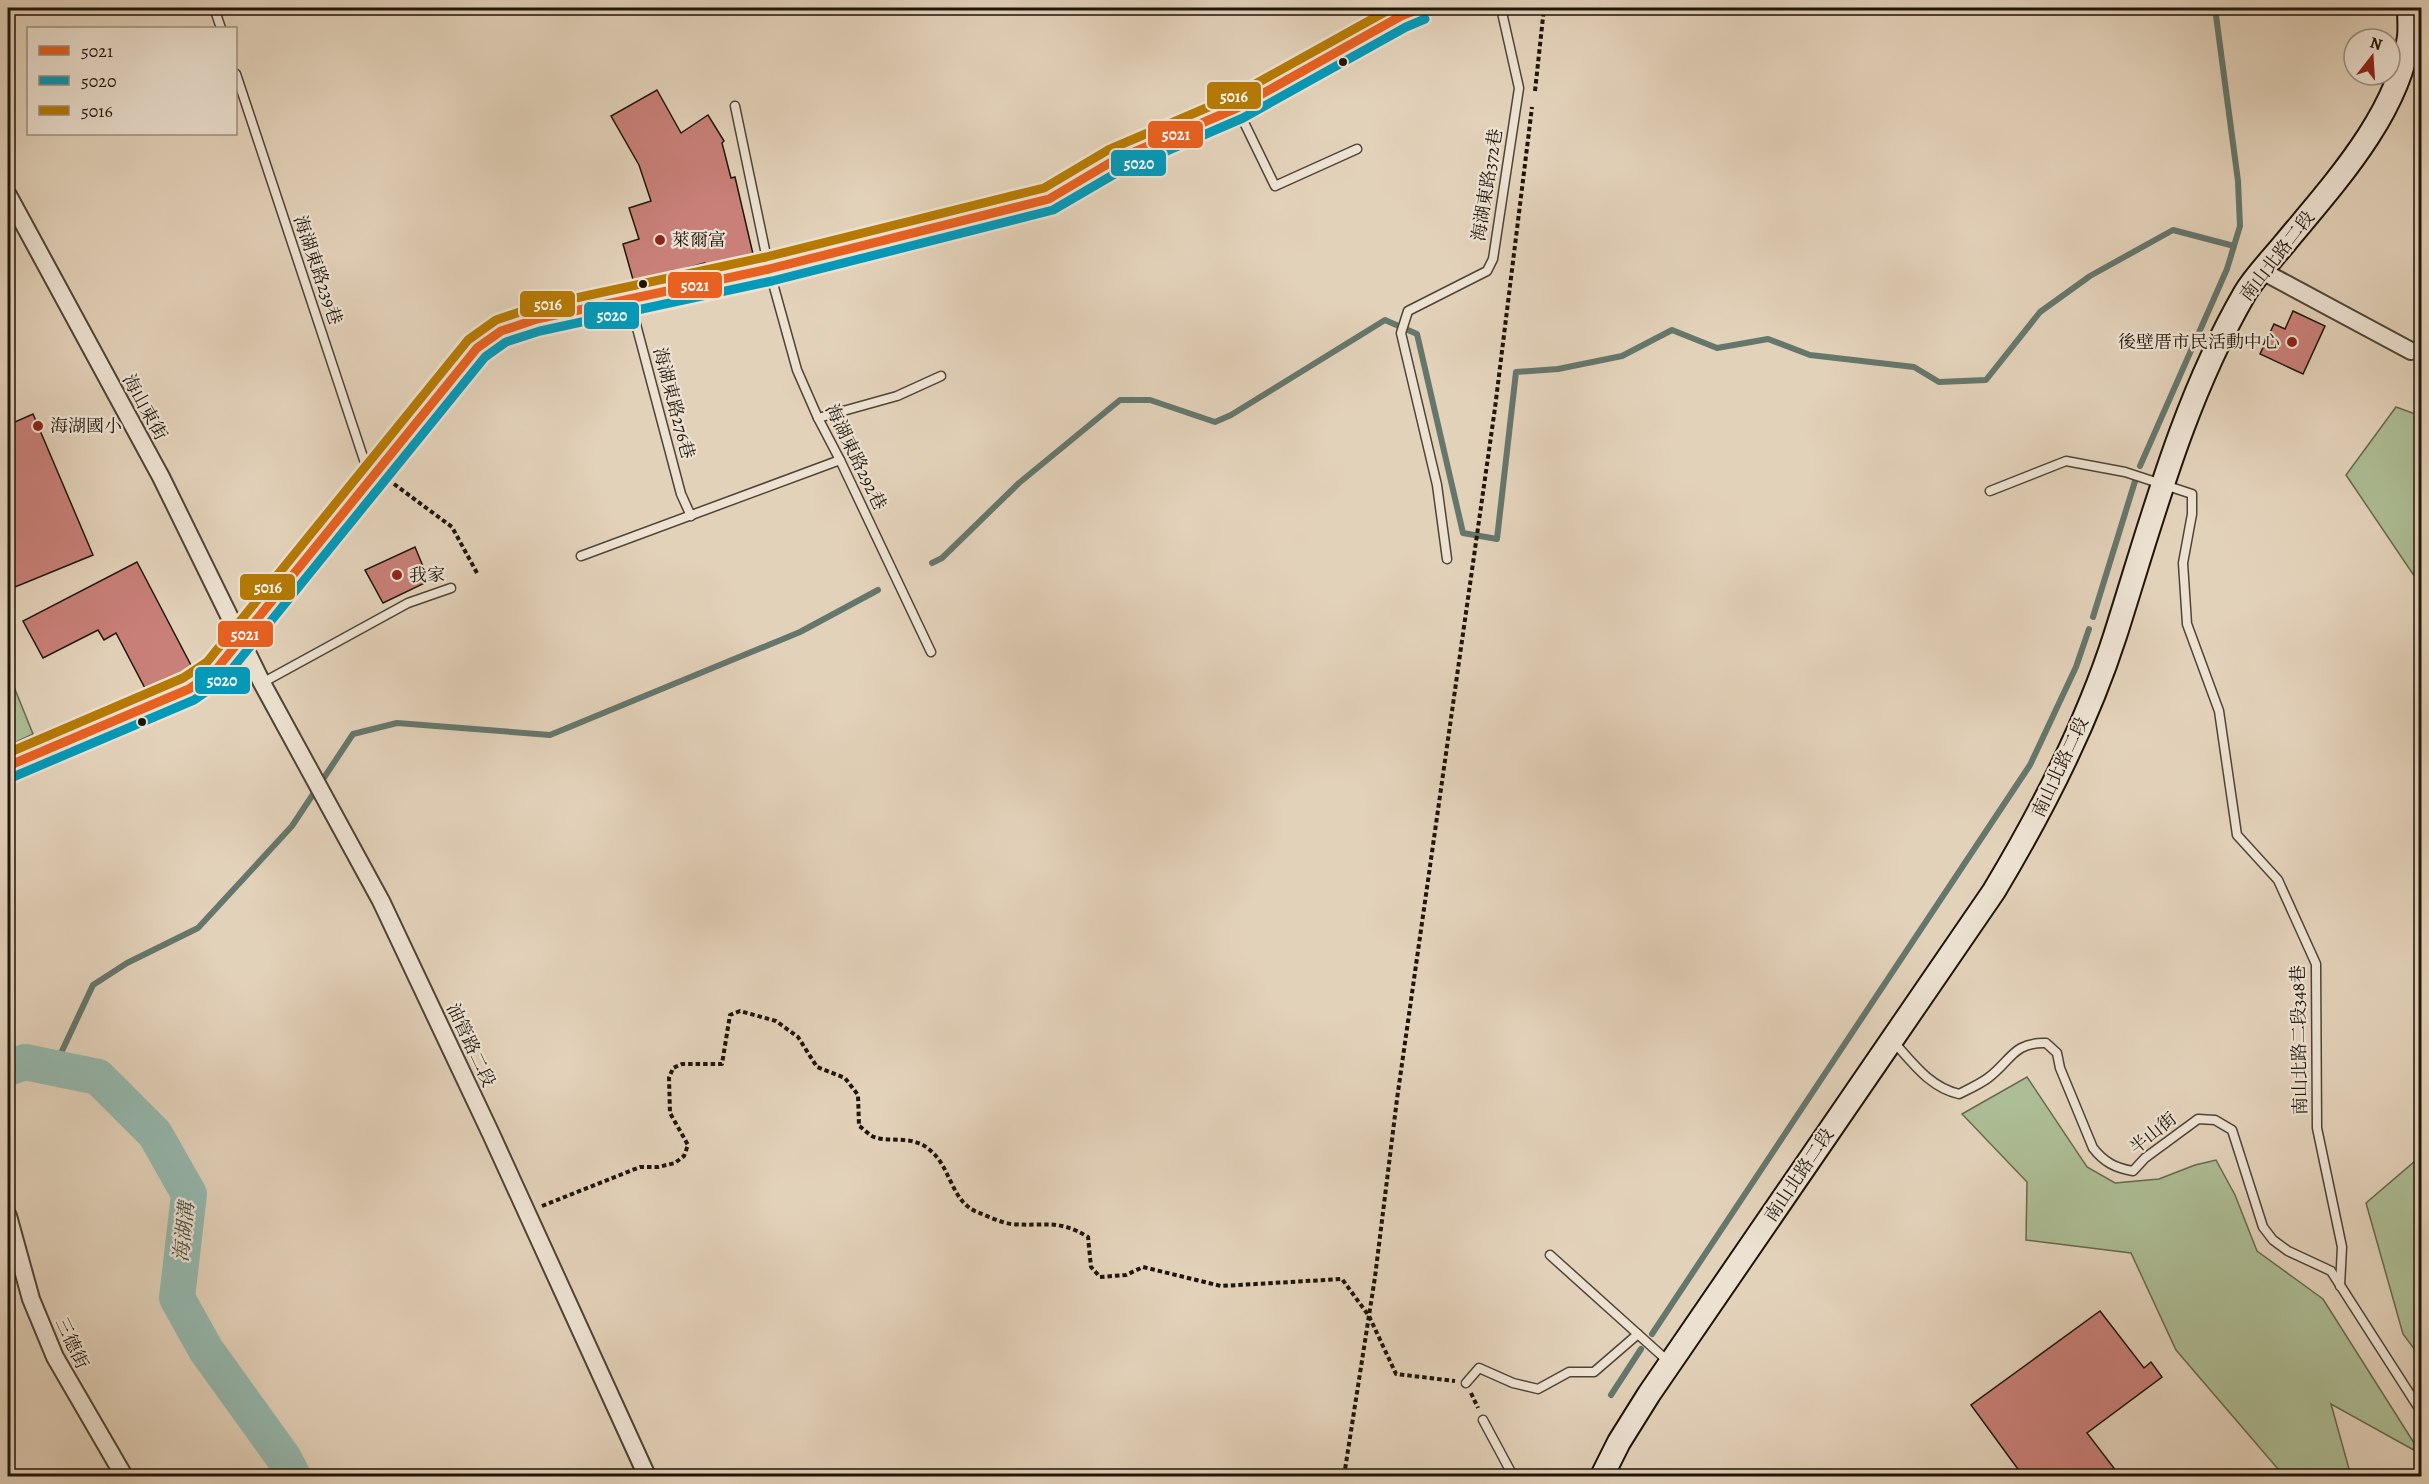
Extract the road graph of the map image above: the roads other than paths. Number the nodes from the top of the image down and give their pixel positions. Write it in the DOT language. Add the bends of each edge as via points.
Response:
graph roads {
  1 [pos="214,8"];
  2 [pos="1421,8"];
  3 [pos="1501,8"];
  4 [pos="2409,8"];
  5 [pos="2418,8"];
  6 [pos="2421,10"];
  7 [pos="220,27"];
  8 [pos="237,77"];
  9 [pos="735,106"];
  10 [pos="1237,108"];
  11 [pos="1357,149"];
  12 [pos="8,195"];
  13 [pos="769,269"];
  14 [pos="2262,271"];
  15 [pos="629,298"];
  16 [pos="2411,351"];
  17 [pos="941,376"];
  18 [pos="818,418"];
  19 [pos="840,460"];
  20 [pos="373,474"];
  21 [pos="2162,484"];
  22 [pos="1990,490"];
  23 [pos="691,516"];
  24 [pos="581,556"];
  25 [pos="1447,559"];
  26 [pos="451,588"];
  27 [pos="242,639"];
  28 [pos="932,652"];
  29 [pos="262,683"];
  30 [pos="8,766"];
  31 [pos="1891,1040"];
  32 [pos="8,1216"];
  33 [pos="1550,1255"];
  34 [pos="2340,1286"];
  35 [pos="1638,1334"];
  36 [pos="1671,1363"];
  37 [pos="1466,1383"];
  38 [pos="2421,1413"];
  39 [pos="1483,1420"];
  40 [pos="1514,1475"];
  41 [pos="124,1476"];
  42 [pos="647,1476"];
  43 [pos="1487,1476"];
  44 [pos="1602,1476"];
  1 -- 7 [label="lane"];
  2 -- 10 [label="street"];
  3 -- 25 [label="lane, 海湖東路372巷" via="1519,88 1493,259 1487,271 1408,310 1401,333 1437,485"];
  4 -- 14 [label="street, 南山北路二段" via="2409,37 2398,77 2378,119 2343,172"];
  5 -- 6 [label="street"];
  8 -- 20 [label="lane, 海湖東路239巷"];
  9 -- 13 [label="lane, 海湖東路292巷"];
  10 -- 11 [label="lane" via="1275,186"];
  10 -- 13 [label="street" via="1113,161 1049,199"];
  12 -- 27 [label="street, 海山東街" via="161,477"];
  13 -- 15 [label="street"];
  13 -- 18 [label="lane, 海湖東路292巷" via="797,370"];
  14 -- 16 [label="street"];
  14 -- 21 [label="street, 南山北路二段" via="2246,292 2216,350"];
  15 -- 20 [label="street" via="501,331 477,348"];
  15 -- 23 [label="lane, 海湖東路276巷" via="681,494"];
  17 -- 18 [label="lane" via="897,396"];
  18 -- 19 [label="lane, 海湖東路292巷"];
  19 -- 23 [label="lane"];
  19 -- 28 [label="lane, 海湖東路292巷"];
  20 -- 27 [label="street"];
  21 -- 22 [label="lane" via="2125,472 2066,461"];
  21 -- 31 [label="street, 南山北路二段" via="2111,647 2039,814 1994,891"];
  21 -- 34 [label="lane, 南山北路二段348巷" via="2192,494 2182,563 2187,624 2219,711 2237,835 2278,880 2316,964 2317,1128 2342,1247"];
  23 -- 24 [label="lane"];
  26 -- 29 [label="lane" via="408,603"];
  27 -- 29 [label="street, 油管路二段"];
  27 -- 30 [label="street" via="215,671 189,689"];
  29 -- 42 [label="street, 油管路二段" via="381,901"];
  31 -- 34 [label="lane, 半山街" via="1927,1079 1959,1094 1988,1078 2019,1047 2046,1043 2057,1053 2093,1148 2117,1168 2133,1171 2198,1119 2215,1120 2232,1130 2263,1227 2288,1251 2331,1271"];
  31 -- 36 [label="street, 南山北路二段"];
  32 -- 41 [label="street, 三德街" via="31,1299 55,1357"];
  33 -- 35 [label="lane"];
  34 -- 38 [label="lane, 半山街"];
  35 -- 36 [label="lane"];
  35 -- 37 [label="lane" via="1594,1372 1569,1372 1538,1389 1479,1368"];
  36 -- 44 [label="street, 南山北路二段" via="1619,1442"];
  39 -- 40 [label="lane"];
  40 -- 43 [label="lane"];
}
